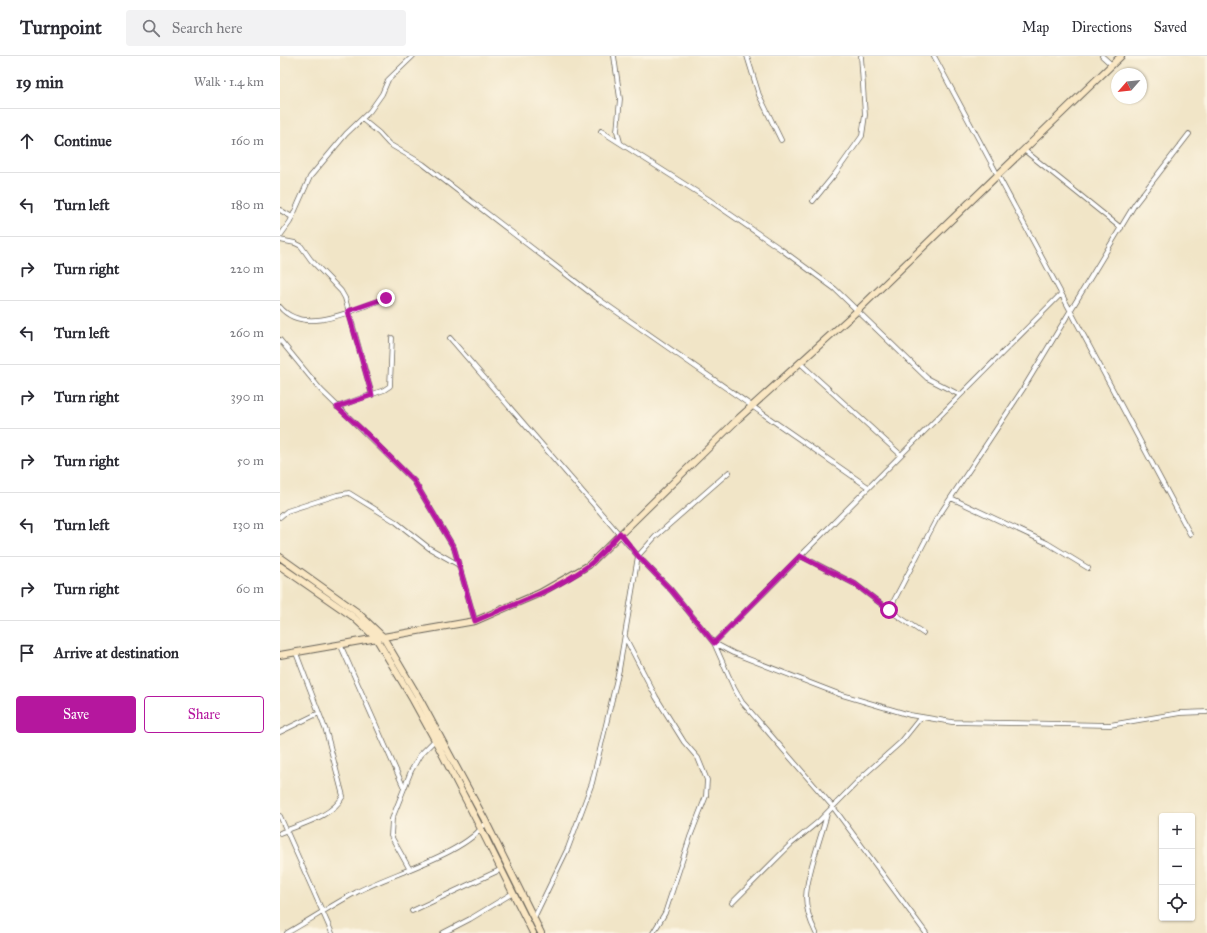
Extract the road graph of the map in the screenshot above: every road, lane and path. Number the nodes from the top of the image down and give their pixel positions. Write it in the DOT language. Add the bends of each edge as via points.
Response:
graph roads {
  1 [pos="413,56"];
  2 [pos="614,56"];
  3 [pos="747,56"];
  4 [pos="861,56"];
  5 [pos="934,56"];
  6 [pos="1102,56"];
  7 [pos="1121,56"];
  8 [pos="1112,64"];
  9 [pos="362,119"];
  10 [pos="601,131"];
  11 [pos="1189,134"];
  12 [pos="781,140"];
  13 [pos="620,142"];
  14 [pos="1024,150"];
  15 [pos="998,175"];
  16 [pos="813,201"];
  17 [pos="280,210"];
  18 [pos="292,218"];
  19 [pos="1121,228"];
  20 [pos="280,236"];
  21 [pos="280,240"];
  22 [pos="1061,294"];
  23 [pos="386,298"];
  24 [pos="280,307"];
  25 [pos="348,311"];
  26 [pos="857,311"];
  27 [pos="1071,312"];
  28 [pos="392,338"];
  29 [pos="450,338"];
  30 [pos="280,340"];
  31 [pos="800,363"];
  32 [pos="372,395"];
  33 [pos="960,395"];
  34 [pos="753,405"];
  35 [pos="337,407"];
  36 [pos="901,455"];
  37 [pos="729,472"];
  38 [pos="868,487"];
  39 [pos="951,498"];
  40 [pos="280,516"];
  41 [pos="620,533"];
  42 [pos="1190,534"];
  43 [pos="638,556"];
  44 [pos="800,556"];
  45 [pos="280,557"];
  46 [pos="459,565"];
  47 [pos="280,566"];
  48 [pos="1088,568"];
  49 [pos="889,610"];
  50 [pos="475,621"];
  51 [pos="923,633"];
  52 [pos="624,636"];
  53 [pos="382,637"];
  54 [pos="376,638"];
  55 [pos="714,643"];
  56 [pos="340,644"];
  57 [pos="296,653"];
  58 [pos="280,655"];
  59 [pos="1207,712"];
  60 [pos="319,713"];
  61 [pos="921,717"];
  62 [pos="280,732"];
  63 [pos="435,740"];
  64 [pos="404,788"];
  65 [pos="833,807"];
  66 [pos="828,812"];
  67 [pos="280,816"];
  68 [pos="486,822"];
  69 [pos="481,829"];
  70 [pos="287,830"];
  71 [pos="280,833"];
  72 [pos="409,868"];
  73 [pos="502,869"];
  74 [pos="513,893"];
  75 [pos="732,903"];
  76 [pos="412,911"];
  77 [pos="322,912"];
  78 [pos="533,919"];
  79 [pos="287,933"];
  80 [pos="332,933"];
  81 [pos="443,933"];
  82 [pos="533,933"];
  83 [pos="541,933"];
  84 [pos="653,933"];
  85 [pos="816,933"];
  86 [pos="926,933"];
  1 -- 9 [label="street" via="388,80 376,104"];
  2 -- 13 [label="street" via="620,99 617,131"];
  3 -- 12 [label="street" via="759,95"];
  4 -- 16 [label="street" via="865,115 862,136"];
  5 -- 15 [label="street"];
  6 -- 8 [label="street"];
  7 -- 8 [label="street"];
  8 -- 14 [label="street"];
  9 -- 18 [label="street" via="339,141 310,177"];
  9 -- 34 [label="street" via="389,144 423,164 597,298"];
  10 -- 13 [label="street"];
  11 -- 19 [label="street" via="1135,204"];
  13 -- 26 [label="street" via="782,250 835,290"];
  14 -- 15 [label="street"];
  14 -- 19 [label="street"];
  15 -- 22 [label="street"];
  15 -- 26 [label="street"];
  17 -- 18 [label="street"];
  18 -- 20 [label="street"];
  19 -- 27 [label="street"];
  21 -- 25 [label="street" via="301,246 341,291"];
  22 -- 27 [label="street"];
  22 -- 33 [label="street"];
  23 -- 25 [label="street"];
  24 -- 25 [label="street" via="288,316 306,321 332,318"];
  25 -- 32 [label="street"];
  26 -- 31 [label="street"];
  26 -- 33 [label="street" via="927,378"];
  27 -- 39 [label="street"];
  27 -- 42 [label="street"];
  28 -- 32 [label="street" via="390,386"];
  29 -- 41 [label="street"];
  30 -- 35 [label="street"];
  31 -- 34 [label="street"];
  31 -- 36 [label="street"];
  32 -- 35 [label="street"];
  33 -- 36 [label="street"];
  34 -- 38 [label="street"];
  34 -- 41 [label="street"];
  35 -- 46 [label="street" via="414,481 454,548"];
  36 -- 38 [label="street"];
  37 -- 43 [label="street" via="655,537"];
  38 -- 44 [label="street"];
  39 -- 48 [label="street" via="1047,543"];
  39 -- 49 [label="street" via="936,520"];
  40 -- 46 [label="street" via="287,511 349,493 396,522 429,548"];
  41 -- 43 [label="street"];
  41 -- 50 [label="street" via="589,565 567,579"];
  43 -- 52 [label="street"];
  43 -- 55 [label="street" via="671,590"];
  44 -- 49 [label="street" via="855,584"];
  44 -- 55 [label="street"];
  45 -- 53 [label="street" via="357,612"];
  46 -- 50 [label="street"];
  47 -- 54 [label="street" via="352,616"];
  49 -- 51 [label="street"];
  50 -- 53 [label="street"];
  52 -- 78 [label="street" via="619,670 592,782 568,848"];
  52 -- 84 [label="street" via="656,697 684,742 698,758 707,780 706,796 665,913"];
  53 -- 54 [label="street"];
  53 -- 68 [label="street" via="419,698"];
  54 -- 56 [label="street"];
  54 -- 63 [label="street"];
  55 -- 61 [label="street" via="750,662 817,686 910,716"];
  55 -- 65 [label="street" via="742,702"];
  56 -- 57 [label="street"];
  56 -- 64 [label="street"];
  57 -- 58 [label="street"];
  57 -- 60 [label="street"];
  59 -- 61 [label="street" via="1180,713 1110,725 952,722"];
  60 -- 62 [label="street"];
  60 -- 70 [label="street" via="343,796 338,805 326,813"];
  61 -- 65 [label="street" via="901,742"];
  63 -- 64 [label="street" via="420,755"];
  63 -- 69 [label="street"];
  64 -- 72 [label="street" via="392,819 391,836"];
  65 -- 66 [label="street"];
  65 -- 86 [label="street"];
  66 -- 75 [label="street" via="791,844"];
  66 -- 85 [label="street" via="806,898"];
  67 -- 70 [label="street"];
  68 -- 69 [label="street"];
  68 -- 78 [label="street"];
  69 -- 72 [label="street" via="447,852"];
  69 -- 73 [label="street"];
  70 -- 71 [label="street"];
  70 -- 77 [label="street"];
  72 -- 77 [label="street" via="356,892"];
  73 -- 74 [label="street"];
  73 -- 76 [label="street"];
  74 -- 81 [label="street"];
  74 -- 82 [label="street"];
  77 -- 79 [label="street"];
  77 -- 80 [label="street"];
  78 -- 83 [label="street"];
}
